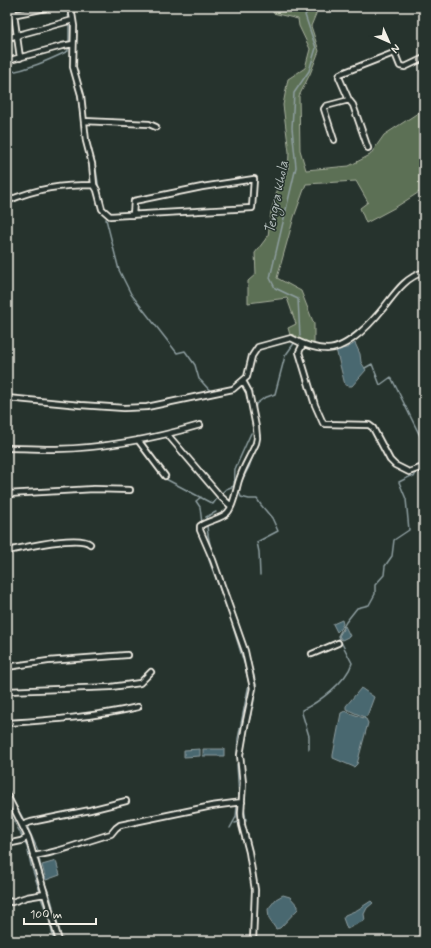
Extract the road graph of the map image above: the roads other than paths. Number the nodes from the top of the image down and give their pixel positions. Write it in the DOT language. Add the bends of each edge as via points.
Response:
graph roads {
  1 [pos="13,7"];
  2 [pos="51,7"];
  3 [pos="72,7"];
  4 [pos="13,15"];
  5 [pos="7,16"];
  6 [pos="73,20"];
  7 [pos="17,35"];
  8 [pos="7,38"];
  9 [pos="73,44"];
  10 [pos="20,58"];
  11 [pos="424,58"];
  12 [pos="7,62"];
  13 [pos="349,100"];
  14 [pos="84,122"];
  15 [pos="156,127"];
  16 [pos="334,140"];
  17 [pos="368,148"];
  18 [pos="94,185"];
  19 [pos="7,201"];
  20 [pos="133,215"];
  21 [pos="424,272"];
  22 [pos="303,344"];
  23 [pos="243,381"];
  24 [pos="7,398"];
  25 [pos="200,425"];
  26 [pos="168,434"];
  27 [pos="138,440"];
  28 [pos="7,448"];
  29 [pos="424,471"];
  30 [pos="165,476"];
  31 [pos="130,490"];
  32 [pos="7,494"];
  33 [pos="231,506"];
  34 [pos="90,544"];
  35 [pos="7,551"];
  36 [pos="338,643"];
  37 [pos="127,654"];
  38 [pos="312,654"];
  39 [pos="7,667"];
  40 [pos="151,672"];
  41 [pos="7,691"];
  42 [pos="138,707"];
  43 [pos="7,723"];
  44 [pos="7,795"];
  45 [pos="126,801"];
  46 [pos="242,802"];
  47 [pos="22,825"];
  48 [pos="28,836"];
  49 [pos="7,844"];
  50 [pos="33,856"];
  51 [pos="44,894"];
  52 [pos="7,901"];
  53 [pos="59,941"];
  54 [pos="253,941"];
  1 -- 4 [label="street"];
  2 -- 4 [label="street"];
  3 -- 6 [label="street"];
  4 -- 5 [label="street"];
  4 -- 7 [label="street"];
  6 -- 7 [label="street"];
  6 -- 9 [label="street"];
  7 -- 8 [label="street"];
  7 -- 10 [label="street"];
  9 -- 10 [label="street"];
  9 -- 14 [label="street" via="73,67 81,95"];
  10 -- 12 [label="street"];
  11 -- 13 [label="street" via="402,67 393,53 340,74"];
  13 -- 16 [label="street" via="324,107"];
  13 -- 17 [label="street"];
  14 -- 15 [label="street"];
  14 -- 18 [label="street"];
  18 -- 19 [label="street" via="56,186 23,194"];
  18 -- 20 [label="street" via="102,209 110,216"];
  20 -- 20 [label="street" via="252,208 254,179 134,201"];
  21 -- 22 [label="street" via="402,284 373,319 344,344 327,349"];
  22 -- 23 [label="street" via="291,338 258,347"];
  22 -- 29 [label="street" via="298,352 314,406 323,423 369,425 395,465 409,472 420,468"];
  23 -- 24 [label="street" via="233,389 124,408"];
  23 -- 33 [label="street" via="249,392 257,438 239,479"];
  25 -- 26 [label="street"];
  26 -- 27 [label="street"];
  26 -- 33 [label="street"];
  27 -- 28 [label="street" via="56,449"];
  27 -- 30 [label="street"];
  31 -- 32 [label="street" via="94,489"];
  33 -- 46 [label="street" via="229,512 205,522 200,526 200,530 243,644 252,677 252,696 240,755 244,783"];
  34 -- 35 [label="street" via="87,541 67,540"];
  36 -- 38 [label="street"];
  37 -- 39 [label="street"];
  40 -- 41 [label="street" via="140,682 111,687"];
  42 -- 43 [label="street" via="83,717"];
  44 -- 47 [label="street"];
  45 -- 47 [label="street"];
  46 -- 50 [label="street" via="120,825 111,834 50,854"];
  46 -- 54 [label="street" via="242,825 255,890"];
  47 -- 48 [label="street"];
  48 -- 49 [label="street" via="21,841"];
  48 -- 50 [label="street"];
  50 -- 51 [label="street"];
  51 -- 52 [label="street"];
  51 -- 53 [label="street"];
}
